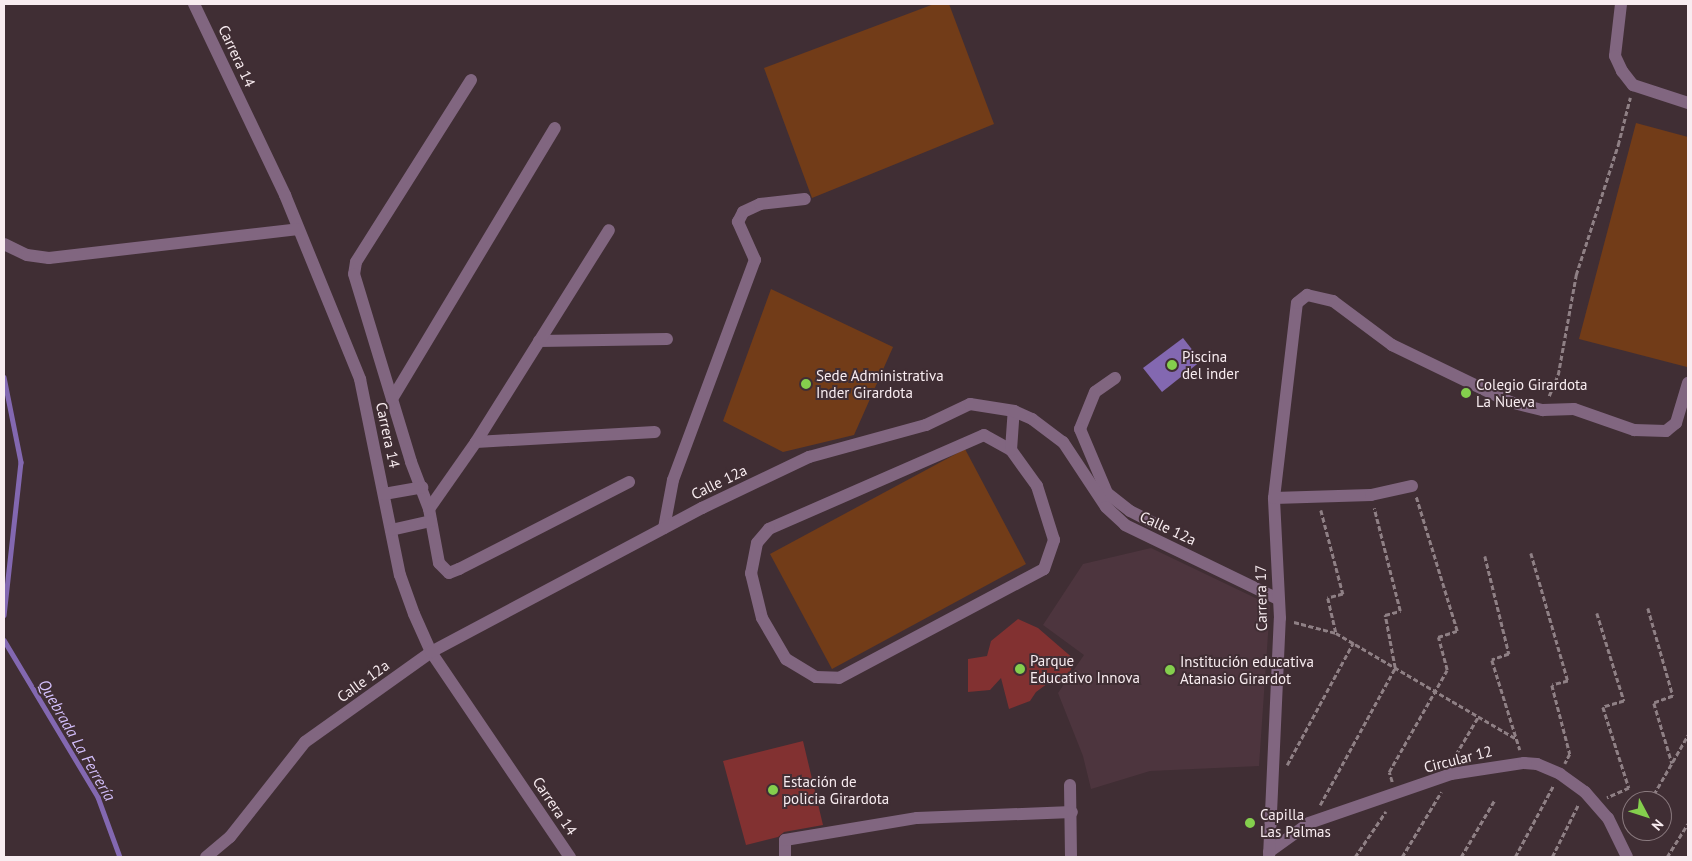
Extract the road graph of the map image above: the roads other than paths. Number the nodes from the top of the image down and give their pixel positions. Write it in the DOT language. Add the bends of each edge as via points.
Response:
graph roads {
  1 [pos="194,4"];
  2 [pos="1621,4"];
  3 [pos="471,80"];
  4 [pos="1688,103"];
  5 [pos="555,128"];
  6 [pos="804,198"];
  7 [pos="298,229"];
  8 [pos="609,230"];
  9 [pos="4,244"];
  10 [pos="539,340"];
  11 [pos="667,340"];
  12 [pos="1114,378"];
  13 [pos="1688,383"];
  14 [pos="392,399"];
  15 [pos="1014,411"];
  16 [pos="655,432"];
  17 [pos="476,442"];
  18 [pos="1011,450"];
  19 [pos="629,482"];
  20 [pos="1412,486"];
  21 [pos="422,487"];
  22 [pos="384,494"];
  23 [pos="1274,498"];
  24 [pos="430,515"];
  25 [pos="664,528"];
  26 [pos="391,530"];
  27 [pos="1148,539"];
  28 [pos="1278,599"];
  29 [pos="431,652"];
  30 [pos="1070,786"];
  31 [pos="1072,812"];
  32 [pos="1269,854"];
  33 [pos="206,857"];
  34 [pos="570,857"];
  35 [pos="785,857"];
  36 [pos="1071,857"];
  37 [pos="1627,857"];
  1 -- 7 [label="street, Carrera 14"];
  2 -- 4 [label="street" via="1615,56 1633,85"];
  3 -- 14 [label="street" via="356,262 357,290 376,339"];
  5 -- 14 [label="street"];
  6 -- 25 [label="street" via="760,204 743,212 738,222 755,260 673,480"];
  7 -- 9 [label="street" via="48,258 27,255"];
  7 -- 22 [label="street, Carrera 14" via="360,379"];
  8 -- 10 [label="street"];
  10 -- 11 [label="street"];
  10 -- 17 [label="street"];
  12 -- 27 [label="street" via="1095,392 1080,429 1108,493 1130,511 1156,520"];
  13 -- 23 [label="street, Carrera 17" via="1676,423 1666,431 1634,430 1574,409 1543,410 1510,402 1392,345 1333,301 1319,295 1307,295 1297,303"];
  14 -- 21 [label="street"];
  15 -- 18 [label="street"];
  15 -- 25 [label="street, Calle 12a" via="970,404 926,425 809,457"];
  15 -- 27 [label="street, Calle 12a" via="1032,418 1063,442 1106,507 1125,525"];
  16 -- 17 [label="street"];
  17 -- 24 [label="street"];
  18 -- 18 [label="street" via="1037,486 1054,540 1044,569 839,678 816,677 786,659 762,618 751,573 757,543 769,529 984,435"];
  19 -- 24 [label="street" via="449,573 439,564"];
  20 -- 23 [label="street" via="1371,495"];
  21 -- 22 [label="street"];
  21 -- 24 [label="street"];
  22 -- 26 [label="street, Carrera 14"];
  23 -- 28 [label="street, Carrera 17"];
  24 -- 26 [label="street"];
  25 -- 29 [label="street, Calle 12a"];
  26 -- 29 [label="street, Carrera 14" via="400,575"];
  27 -- 28 [label="street, Calle 12a"];
  28 -- 32 [label="street, Carrera 17" via="1280,618"];
  29 -- 33 [label="street, Calle 12a" via="305,742 230,837"];
  29 -- 34 [label="street, Carrera 14"];
  30 -- 31 [label="street"];
  31 -- 35 [label="street" via="917,818 785,840"];
  31 -- 36 [label="street"];
  32 -- 37 [label="street, Circular 12" via="1309,823 1451,774 1524,763 1537,764 1560,774 1585,792 1608,818"];
}
